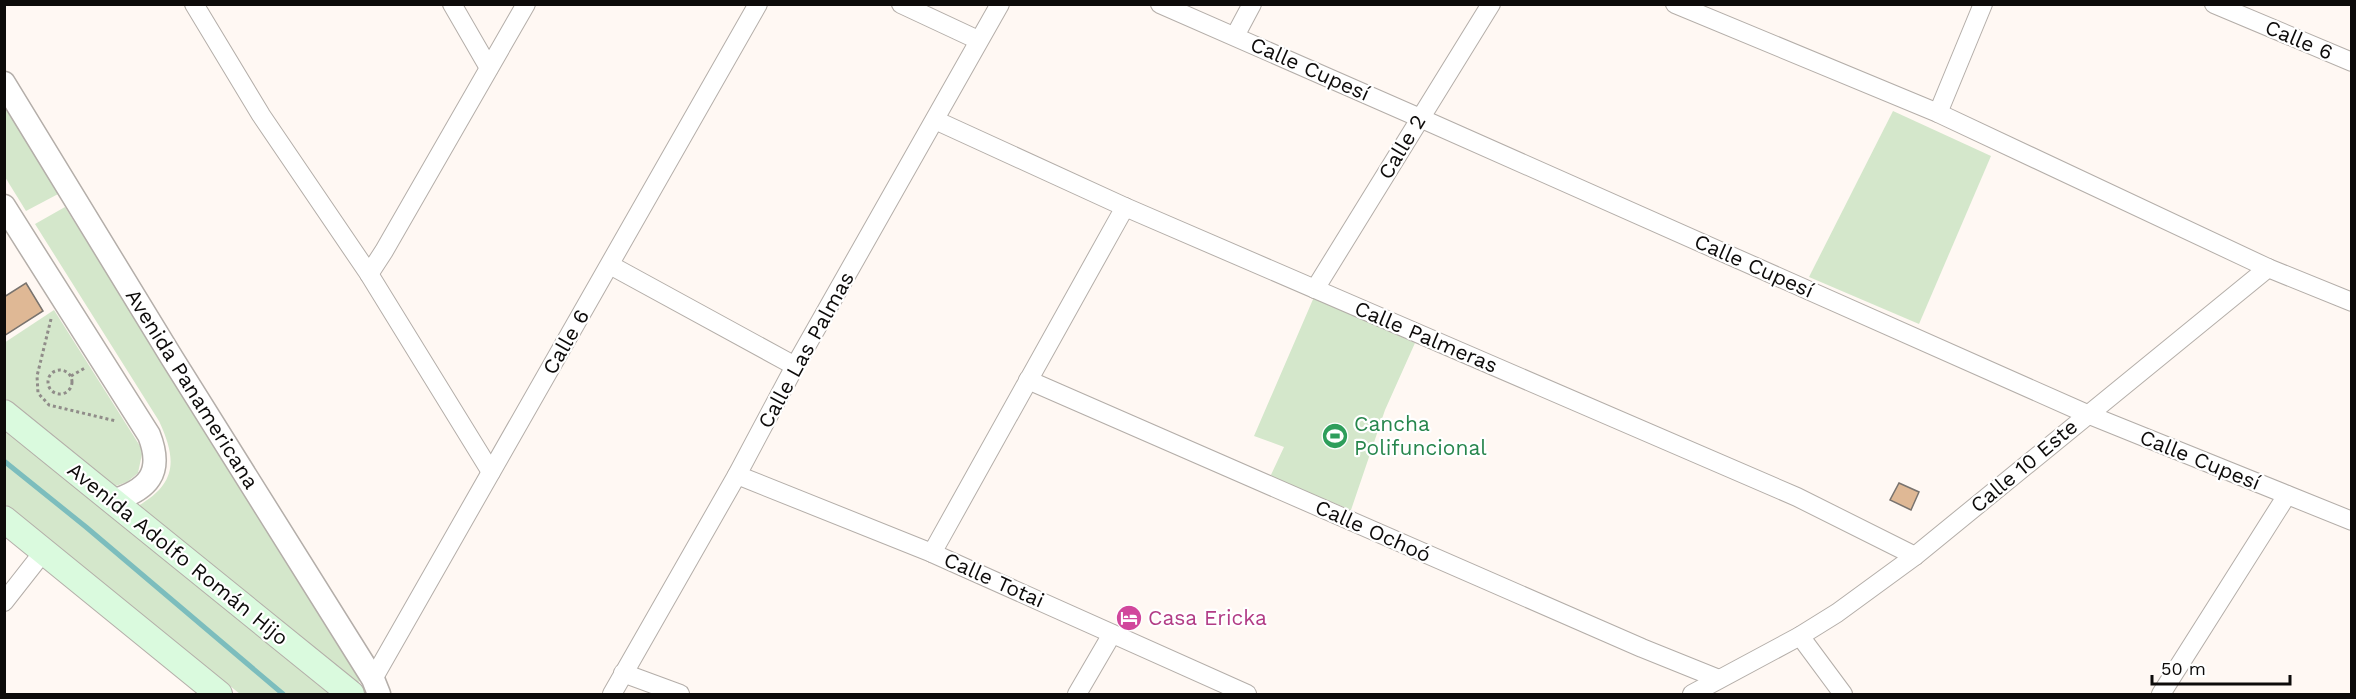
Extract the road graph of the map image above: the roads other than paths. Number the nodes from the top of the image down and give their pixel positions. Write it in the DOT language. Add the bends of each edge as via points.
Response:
graph roads {
  1 [pos="194,4"];
  2 [pos="452,4"];
  3 [pos="526,4"];
  4 [pos="758,4"];
  5 [pos="901,4"];
  6 [pos="1000,4"];
  7 [pos="1160,4"];
  8 [pos="1252,4"];
  9 [pos="1491,4"];
  10 [pos="1675,4"];
  11 [pos="1983,4"];
  12 [pos="2214,4"];
  13 [pos="1235,36"];
  14 [pos="978,40"];
  15 [pos="2352,62"];
  16 [pos="489,68"];
  17 [pos="4,83"];
  18 [pos="1938,113"];
  19 [pos="1420,117"];
  20 [pos="935,120"];
  21 [pos="4,206"];
  22 [pos="1125,207"];
  23 [pos="610,265"];
  24 [pos="2268,268"];
  25 [pos="369,274"];
  26 [pos="1315,289"];
  27 [pos="2352,302"];
  28 [pos="795,366"];
  29 [pos="1028,380"];
  30 [pos="4,413"];
  31 [pos="2086,414"];
  32 [pos="492,472"];
  33 [pos="737,475"];
  34 [pos="2287,495"];
  35 [pos="112,501"];
  36 [pos="4,519"];
  37 [pos="2352,521"];
  38 [pos="44,551"];
  39 [pos="932,552"];
  40 [pos="1915,556"];
  41 [pos="4,602"];
  42 [pos="1112,634"];
  43 [pos="1800,636"];
  44 [pos="623,673"];
  45 [pos="1719,679"];
  46 [pos="376,687"];
  47 [pos="219,694"];
  48 [pos="351,694"];
  49 [pos="612,694"];
  50 [pos="680,694"];
  51 [pos="1077,694"];
  52 [pos="1247,694"];
  53 [pos="1692,694"];
  54 [pos="1843,694"];
  55 [pos="2161,694"];
  1 -- 25 [label="street" via="261,115"];
  2 -- 16 [label="street"];
  3 -- 16 [label="street"];
  4 -- 23 [label="street, Calle 6"];
  5 -- 14 [label="street"];
  6 -- 14 [label="street, Calle Las Palmas"];
  7 -- 13 [label="street, Calle Cupesí"];
  8 -- 13 [label="street"];
  9 -- 19 [label="street, Calle 2"];
  10 -- 18 [label="street"];
  11 -- 18 [label="street"];
  12 -- 15 [label="street, Calle 6"];
  13 -- 19 [label="street, Calle Cupesí"];
  14 -- 20 [label="street, Calle Las Palmas"];
  16 -- 25 [label="street"];
  17 -- 46 [label="street, Avenida Panamericana"];
  18 -- 24 [label="street"];
  19 -- 26 [label="street, Calle 2"];
  19 -- 31 [label="street, Calle Cupesí"];
  20 -- 22 [label="street, Calle Palmeras"];
  20 -- 28 [label="street, Calle Las Palmas"];
  21 -- 35 [label="street" via="149,435 155,452 150,478 128,496"];
  22 -- 26 [label="street, Calle Palmeras"];
  22 -- 29 [label="street"];
  23 -- 28 [label="street"];
  23 -- 32 [label="street, Calle 6"];
  24 -- 27 [label="street"];
  24 -- 31 [label="street, Calle 10 Este"];
  25 -- 32 [label="street"];
  26 -- 40 [label="street, Calle Palmeras" via="1797,497"];
  28 -- 33 [label="street, Calle Las Palmas"];
  29 -- 39 [label="street"];
  29 -- 45 [label="street, Calle Ochoó"];
  30 -- 35 [label="main road, Avenida Adolfo Román Hijo"];
  31 -- 34 [label="street, Calle Cupesí"];
  31 -- 40 [label="street, Calle 10 Este"];
  32 -- 46 [label="street, Calle 6"];
  33 -- 39 [label="street, Calle Totai"];
  33 -- 44 [label="street, Calle Las Palmas"];
  34 -- 37 [label="street, Calle Cupesí"];
  34 -- 55 [label="street"];
  35 -- 48 [label="main road, Avenida Adolfo Román Hijo"];
  36 -- 38 [label="main road"];
  38 -- 41 [label="street"];
  38 -- 47 [label="main road"];
  39 -- 42 [label="street, Calle Totai"];
  40 -- 43 [label="street, Calle 10 Este"];
  42 -- 51 [label="street"];
  42 -- 52 [label="street, Calle Totai"];
  43 -- 45 [label="street, Calle 10 Este"];
  43 -- 54 [label="street"];
  44 -- 49 [label="street, Calle Las Palmas"];
  44 -- 50 [label="street"];
  45 -- 53 [label="street, Calle 10 Este"];
}
